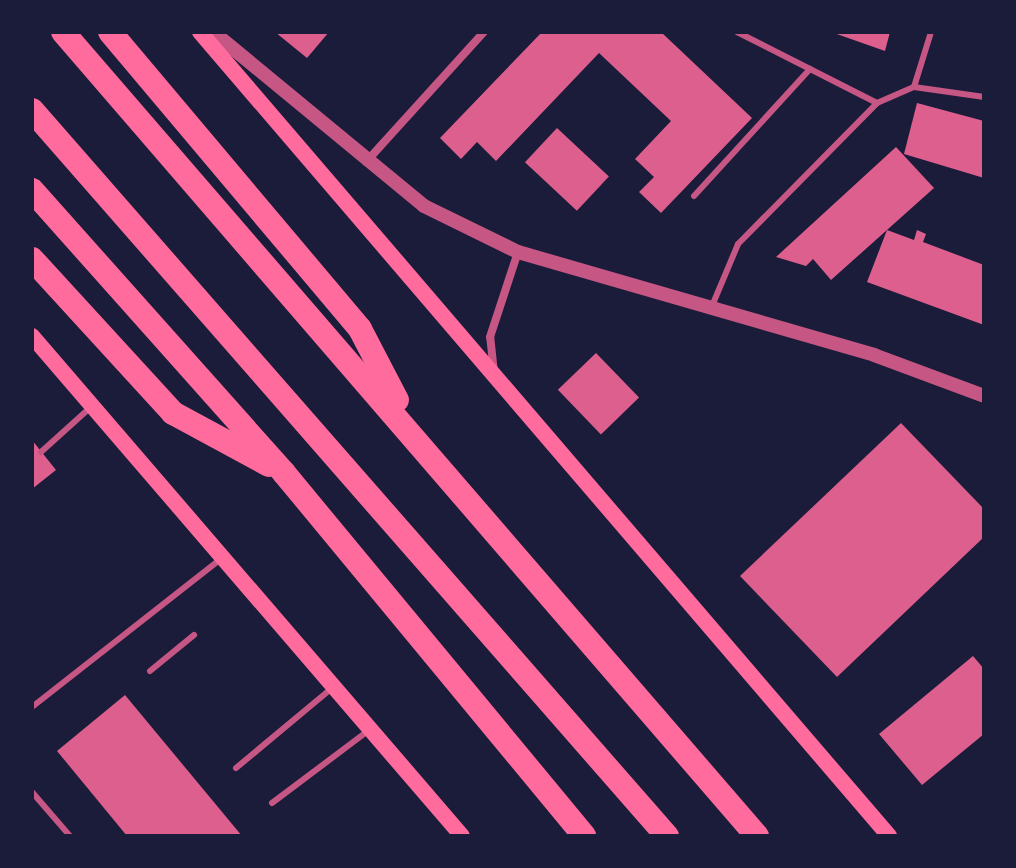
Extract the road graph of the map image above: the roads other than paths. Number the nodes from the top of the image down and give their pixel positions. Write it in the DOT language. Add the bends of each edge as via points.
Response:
graph roads {
  1 [pos="63,32"];
  2 [pos="110,32"];
  3 [pos="200,32"];
  4 [pos="213,32"];
  5 [pos="484,32"];
  6 [pos="737,32"];
  7 [pos="931,32"];
  8 [pos="810,69"];
  9 [pos="914,87"];
  10 [pos="984,97"];
  11 [pos="877,103"];
  12 [pos="32,110"];
  13 [pos="365,162"];
  14 [pos="32,190"];
  15 [pos="694,196"];
  16 [pos="518,252"];
  17 [pos="32,259"];
  18 [pos="710,311"];
  19 [pos="32,336"];
  20 [pos="494,373"];
  21 [pos="984,396"];
  22 [pos="92,406"];
  23 [pos="417,437"];
  24 [pos="41,452"];
  25 [pos="284,473"];
  26 [pos="222,557"];
  27 [pos="194,635"];
  28 [pos="150,671"];
  29 [pos="335,686"];
  30 [pos="32,707"];
  31 [pos="372,728"];
  32 [pos="236,768"];
  33 [pos="32,792"];
  34 [pos="272,803"];
  35 [pos="70,836"];
  36 [pos="462,836"];
  37 [pos="584,836"];
  38 [pos="667,836"];
  39 [pos="757,836"];
  40 [pos="889,836"];
  1 -- 23 [label="highway"];
  2 -- 23 [label="highway" via="360,329"];
  3 -- 20 [label="main road"];
  4 -- 13 [label="street"];
  5 -- 13 [label="street"];
  6 -- 8 [label="lane"];
  7 -- 9 [label="lane"];
  8 -- 11 [label="lane"];
  8 -- 15 [label="lane"];
  9 -- 10 [label="lane"];
  9 -- 11 [label="lane"];
  11 -- 18 [label="lane" via="738,244"];
  12 -- 38 [label="highway"];
  13 -- 16 [label="street" via="424,206"];
  14 -- 25 [label="highway"];
  16 -- 18 [label="street"];
  16 -- 20 [label="street" via="490,337"];
  17 -- 25 [label="highway" via="173,413"];
  18 -- 21 [label="street" via="874,355"];
  19 -- 22 [label="main road"];
  20 -- 40 [label="main road"];
  22 -- 24 [label="lane"];
  22 -- 26 [label="main road"];
  23 -- 39 [label="highway"];
  25 -- 37 [label="highway"];
  26 -- 29 [label="main road"];
  26 -- 30 [label="lane"];
  27 -- 28 [label="lane"];
  29 -- 31 [label="main road"];
  29 -- 32 [label="lane"];
  31 -- 34 [label="lane"];
  31 -- 36 [label="main road"];
  33 -- 35 [label="lane"];
}
